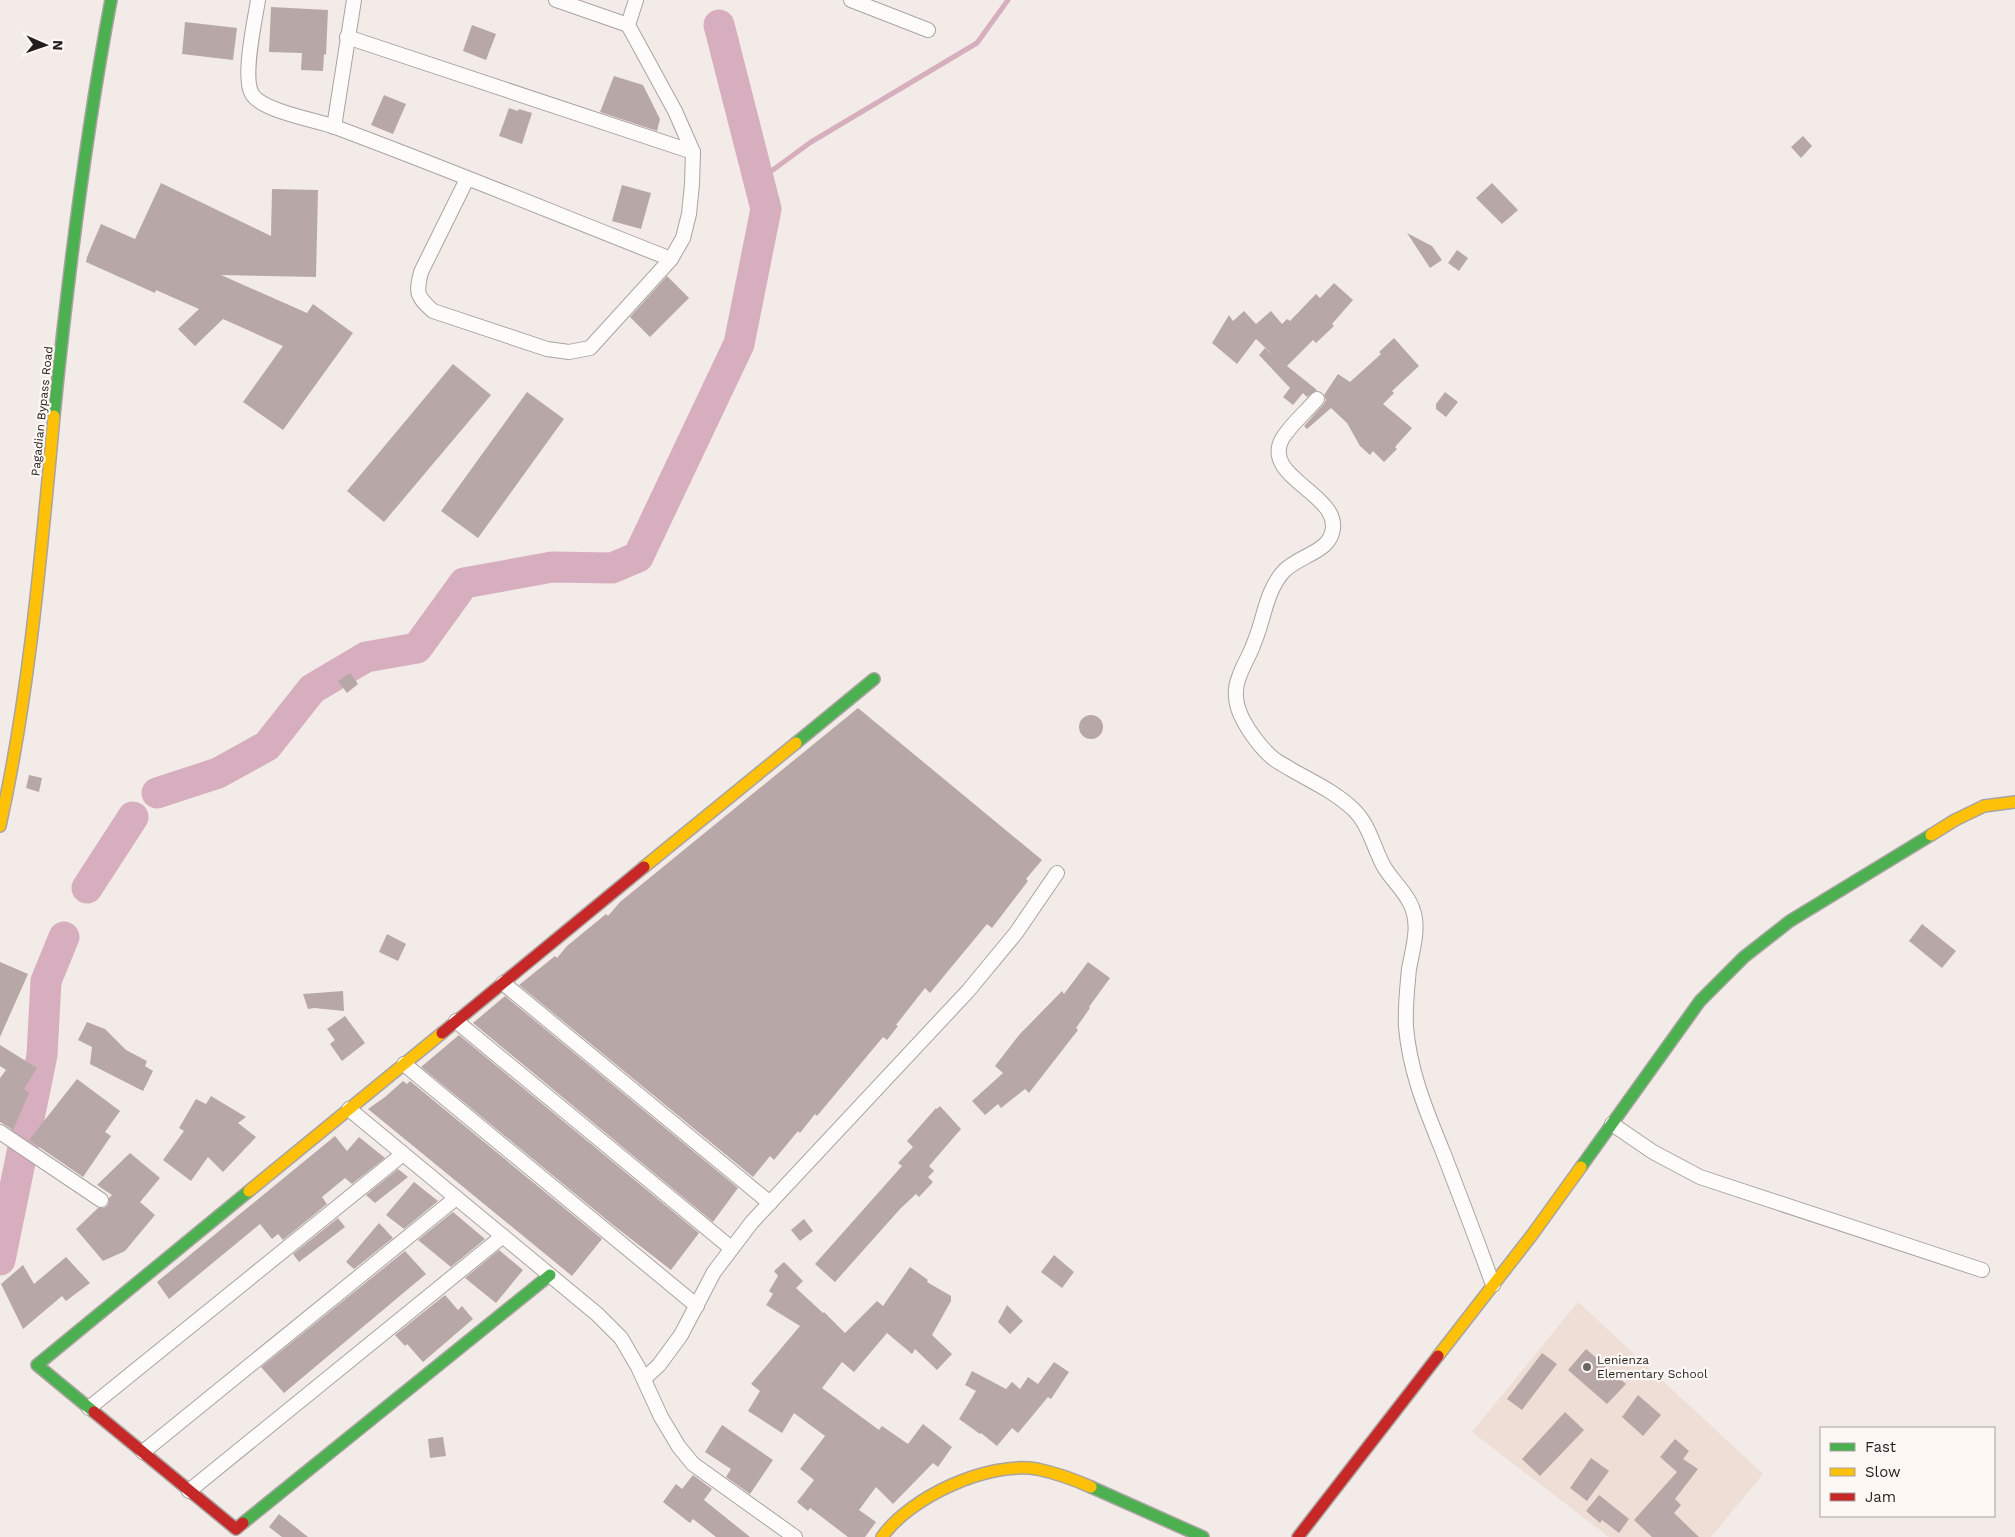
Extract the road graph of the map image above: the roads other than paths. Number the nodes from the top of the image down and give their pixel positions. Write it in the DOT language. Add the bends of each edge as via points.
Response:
graph roads {
  1 [pos="111,0"];
  2 [pos="258,0"];
  3 [pos="354,0"];
  4 [pos="556,0"];
  5 [pos="636,0"];
  6 [pos="851,0"];
  7 [pos="628,25"];
  8 [pos="928,30"];
  9 [pos="347,37"];
  10 [pos="334,126"];
  11 [pos="693,152"];
  12 [pos="467,179"];
  13 [pos="671,259"];
  14 [pos="1317,399"];
  15 [pos="874,679"];
  16 [pos="2015,802"];
  17 [pos="0,826"];
  18 [pos="1057,873"];
  19 [pos="503,983"];
  20 [pos="456,1021"];
  21 [pos="404,1064"];
  22 [pos="349,1109"];
  23 [pos="1612,1124"];
  24 [pos="0,1132"];
  25 [pos="403,1154"];
  26 [pos="456,1198"];
  27 [pos="101,1200"];
  28 [pos="770,1203"];
  29 [pos="503,1236"];
  30 [pos="731,1248"];
  31 [pos="1982,1270"];
  32 [pos="550,1275"];
  33 [pos="1493,1285"];
  34 [pos="697,1306"];
  35 [pos="644,1379"];
  36 [pos="90,1408"];
  37 [pos="143,1452"];
  38 [pos="189,1491"];
  39 [pos="795,1537"];
  40 [pos="882,1537"];
  41 [pos="1203,1537"];
  42 [pos="1298,1537"];
  1 -- 17 [label="main road, Pagadian Bypass Road" via="78,191 34,632 18,740"];
  2 -- 10 [label="street" via="248,76 252,94 268,107"];
  3 -- 9 [label="street"];
  4 -- 7 [label="street"];
  5 -- 7 [label="street"];
  6 -- 8 [label="street"];
  7 -- 11 [label="street"];
  9 -- 10 [label="street"];
  9 -- 11 [label="street"];
  10 -- 12 [label="street"];
  11 -- 13 [label="street" via="689,214 683,238"];
  12 -- 13 [label="street"];
  12 -- 13 [label="street" via="421,272 417,288 420,300 432,311 547,349 569,352 590,348"];
  14 -- 33 [label="street" via="1281,440 1279,455 1297,481 1331,513 1331,536 1324,546 1285,570 1274,584 1259,632 1239,676 1236,692 1238,709 1250,732 1274,759 1335,793 1354,810 1364,823 1383,866 1409,900 1416,933 1405,999 1412,1066 1422,1101"];
  15 -- 19 [label="main road"];
  16 -- 23 [label="main road" via="1984,806 1954,820 1790,921 1744,957 1700,1001"];
  18 -- 28 [label="street" via="1016,933 968,991"];
  19 -- 20 [label="main road"];
  19 -- 28 [label="street"];
  20 -- 21 [label="main road"];
  20 -- 30 [label="street"];
  21 -- 22 [label="main road"];
  21 -- 34 [label="street"];
  22 -- 25 [label="street"];
  22 -- 36 [label="main road" via="37,1365"];
  23 -- 31 [label="street" via="1653,1152 1700,1177"];
  23 -- 33 [label="main road"];
  24 -- 27 [label="street"];
  25 -- 26 [label="street"];
  25 -- 36 [label="street"];
  26 -- 29 [label="street"];
  26 -- 37 [label="street"];
  28 -- 30 [label="street"];
  29 -- 32 [label="street"];
  29 -- 38 [label="street"];
  30 -- 34 [label="street" via="714,1272"];
  32 -- 35 [label="street" via="621,1338"];
  32 -- 38 [label="main road" via="236,1529"];
  33 -- 42 [label="main road"];
  34 -- 35 [label="street" via="681,1335"];
  35 -- 39 [label="street" via="661,1417 693,1464"];
  36 -- 37 [label="main road"];
  37 -- 38 [label="main road"];
  40 -- 41 [label="main road" via="918,1504 955,1482 999,1470 1035,1469 1070,1478"];
}
